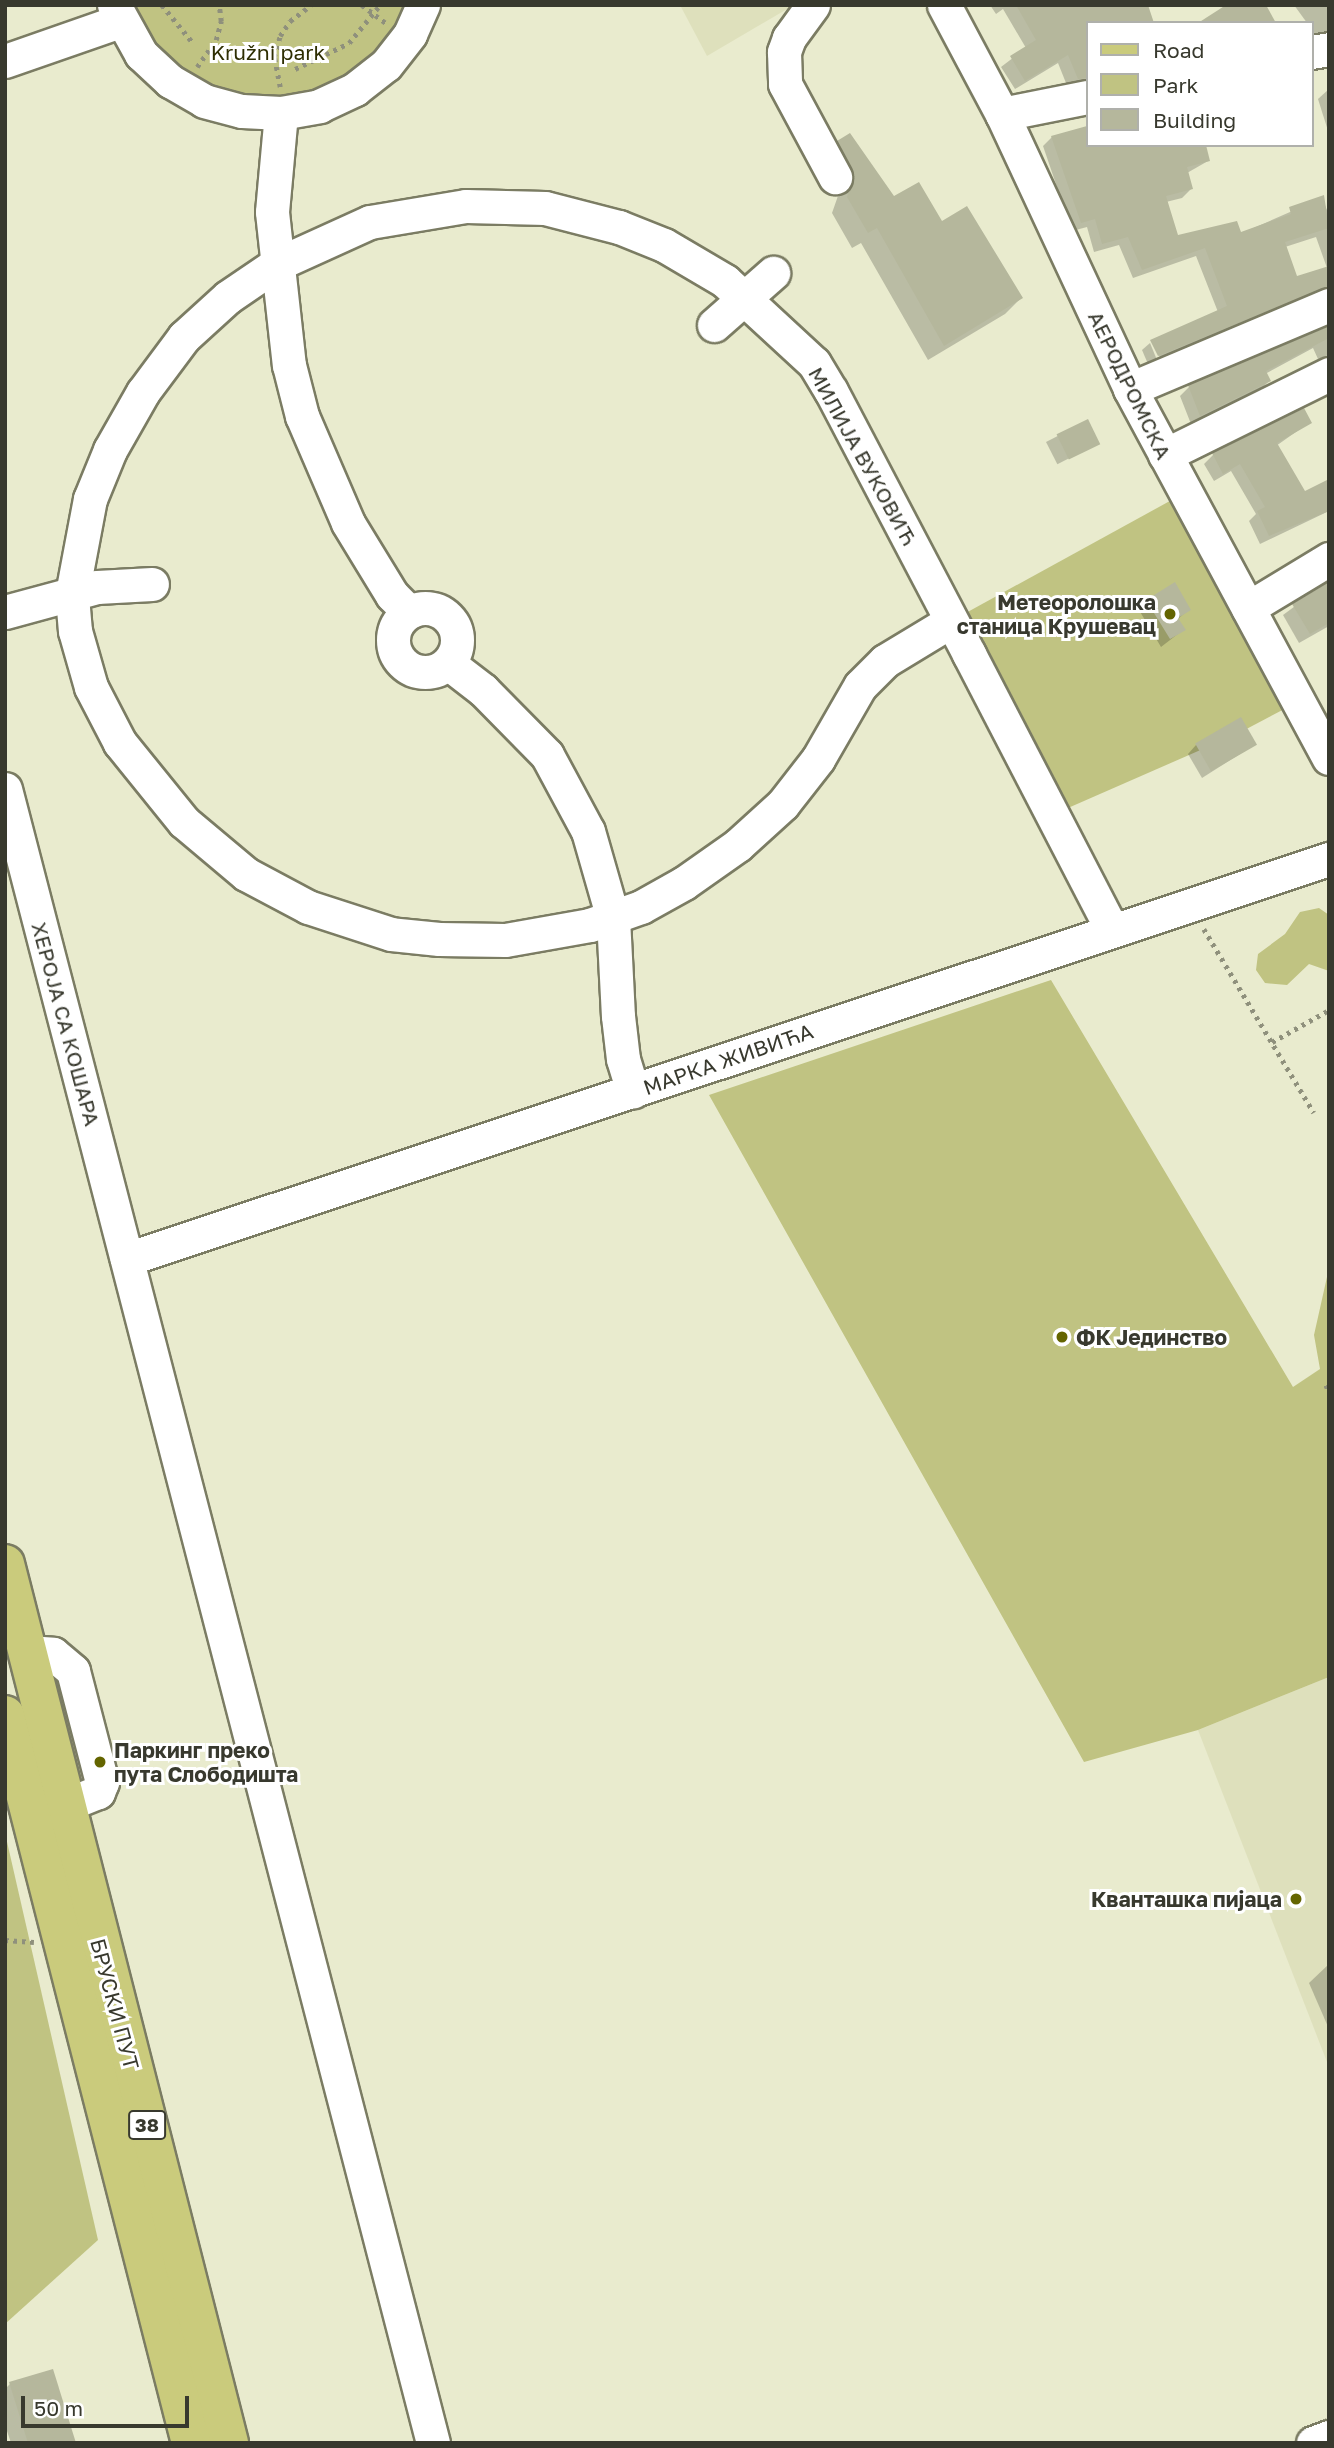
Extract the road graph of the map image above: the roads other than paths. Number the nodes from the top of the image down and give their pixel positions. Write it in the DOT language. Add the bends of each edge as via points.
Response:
graph roads {
  1 [pos="423,5"];
  2 [pos="813,5"];
  3 [pos="944,5"];
  4 [pos="117,13"];
  5 [pos="5,61"];
  6 [pos="1086,97"];
  7 [pos="283,105"];
  8 [pos="1002,114"];
  9 [pos="835,177"];
  10 [pos="275,265"];
  11 [pos="773,273"];
  12 [pos="743,295"];
  13 [pos="1329,305"];
  14 [pos="714,325"];
  15 [pos="1329,374"];
  16 [pos="1130,389"];
  17 [pos="1165,455"];
  18 [pos="1329,559"];
  19 [pos="152,584"];
  20 [pos="72,594"];
  21 [pos="1248,608"];
  22 [pos="5,612"];
  23 [pos="409,612"];
  24 [pos="951,621"];
  25 [pos="447,663"];
  26 [pos="1329,758"];
  27 [pos="5,789"];
  28 [pos="1329,859"];
  29 [pos="613,918"];
  30 [pos="1112,930"];
  31 [pos="633,1091"];
  32 [pos="127,1259"];
  33 [pos="5,1564"];
  34 [pos="5,1715"];
  35 [pos="48,1812"];
  36 [pos="1329,2437"];
  37 [pos="191,2443"];
  38 [pos="229,2443"];
  39 [pos="433,2443"];
  40 [pos="1313,2443"];
  1 -- 7 [label="street" via="410,34 386,65 355,89 319,106"];
  2 -- 9 [label="street" via="784,52 785,84"];
  3 -- 8 [label="street, АЕРОДРОМСКА"];
  4 -- 5 [label="street"];
  4 -- 7 [label="street" via="141,54 170,81 204,101 242,111"];
  6 -- 8 [label="street"];
  7 -- 10 [label="street" via="272,187"];
  8 -- 16 [label="street, АЕРОДРОМСКА"];
  10 -- 12 [label="street, МИЛИЈА ВУКОВИЋ" via="370,222 413,212 466,206 545,208 619,227 664,245"];
  10 -- 20 [label="street, МИЛИЈА ВУКОВИЋ" via="228,297 184,337 143,392 110,450 90,499"];
  10 -- 23 [label="street" via="289,365 302,416 348,523 392,596"];
  11 -- 12 [label="street"];
  12 -- 14 [label="street"];
  12 -- 24 [label="street, МИЛИЈА ВУКОВИЋ" via="814,363"];
  13 -- 16 [label="street"];
  15 -- 17 [label="street"];
  16 -- 17 [label="street, АЕРОДРОМСКА"];
  17 -- 21 [label="street, АЕРОДРОМСКА"];
  18 -- 21 [label="street"];
  19 -- 20 [label="street" via="117,583"];
  20 -- 22 [label="street"];
  20 -- 29 [label="street, МИЛИЈА ВУКОВИЋ" via="75,631 91,687 120,743 184,822 246,874 308,907 391,934 505,940"];
  21 -- 26 [label="street, АЕРОДРОМСКА"];
  23 -- 25 [label="street" via="429,608 448,617 457,646"];
  23 -- 25 [label="street" via="394,629 392,640 399,661 418,673 439,670"];
  24 -- 29 [label="street, МИЛИЈА ВУКОВИЋ" via="886,661 860,686 818,759 783,804 738,845 684,883"];
  24 -- 30 [label="street, МИЛИЈА ВУКОВИЋ"];
  25 -- 29 [label="street" via="483,690 547,755 588,831"];
  27 -- 32 [label="street, ХЕРОЈА СА КОШАРА"];
  28 -- 30 [label="street, МАРКА ЖИВИЋА"];
  29 -- 31 [label="street" via="618,1016 623,1059"];
  30 -- 31 [label="street, МАРКА ЖИВИЋА"];
  31 -- 32 [label="street, МАРКА ЖИВИЋА"];
  32 -- 39 [label="street, ХЕРОЈА СА КОШАРА"];
  33 -- 35 [label="main road, БРУСКИ ПУТ / 38" via="27,1652"];
  34 -- 35 [label="main road, БРУСКИ ПУТ / 38"];
  35 -- 37 [label="main road, БРУСКИ ПУТ / 38"];
  35 -- 38 [label="main road, БРУСКИ ПУТ / 38"];
  36 -- 40 [label="street"];
}
